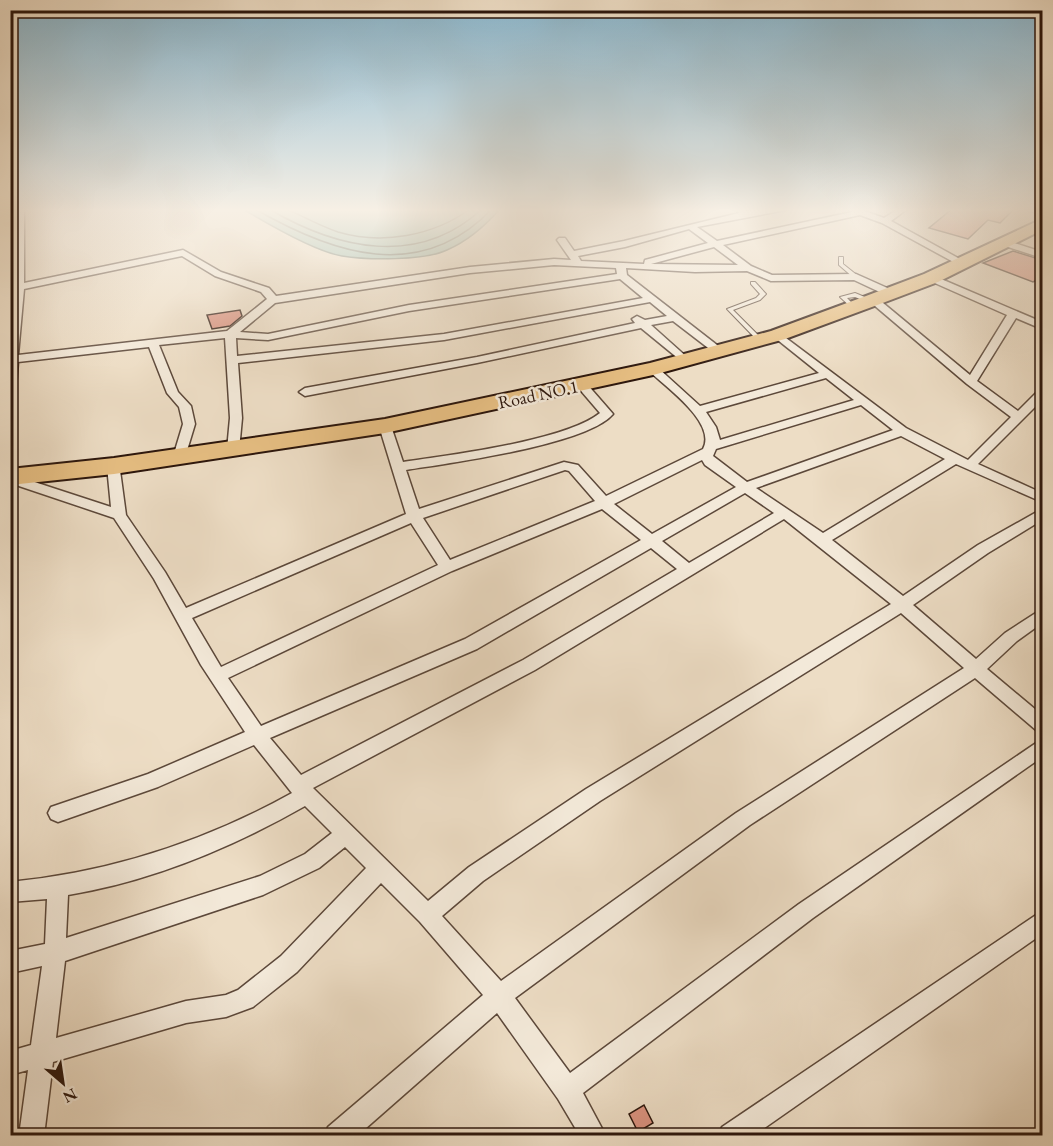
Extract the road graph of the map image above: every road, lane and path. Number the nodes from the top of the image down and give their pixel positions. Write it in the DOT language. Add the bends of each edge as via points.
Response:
graph roads {
  1 [pos="17,262"];
  2 [pos="137,262"];
  3 [pos="199,262"];
  4 [pos="533,262"];
  5 [pos="590,262"];
  6 [pos="644,262"];
  7 [pos="741,262"];
  8 [pos="841,262"];
  9 [pos="959,262"];
  10 [pos="965,262"];
  11 [pos="638,264"];
  12 [pos="962,264"];
  13 [pos="748,268"];
  14 [pos="621,270"];
  15 [pos="856,277"];
  16 [pos="931,278"];
  17 [pos="753,283"];
  18 [pos="19,287"];
  19 [pos="652,299"];
  20 [pos="272,300"];
  21 [pos="872,300"];
  22 [pos="621,305"];
  23 [pos="1013,314"];
  24 [pos="675,317"];
  25 [pos="1040,322"];
  26 [pos="642,324"];
  27 [pos="230,334"];
  28 [pos="769,337"];
  29 [pos="153,344"];
  30 [pos="12,352"];
  31 [pos="720,352"];
  32 [pos="233,360"];
  33 [pos="685,361"];
  34 [pos="652,369"];
  35 [pos="827,374"];
  36 [pos="971,382"];
  37 [pos="582,385"];
  38 [pos="10,387"];
  39 [pos="305,392"];
  40 [pos="1042,394"];
  41 [pos="863,401"];
  42 [pos="697,411"];
  43 [pos="1019,417"];
  44 [pos="385,426"];
  45 [pos="902,431"];
  46 [pos="711,449"];
  47 [pos="232,450"];
  48 [pos="179,457"];
  49 [pos="954,459"];
  50 [pos="970,465"];
  51 [pos="114,466"];
  52 [pos="399,467"];
  53 [pos="10,478"];
  54 [pos="744,488"];
  55 [pos="1042,498"];
  56 [pos="604,503"];
  57 [pos="784,513"];
  58 [pos="1042,514"];
  59 [pos="119,515"];
  60 [pos="414,516"];
  61 [pos="822,540"];
  62 [pos="653,541"];
  63 [pos="447,567"];
  64 [pos="687,569"];
  65 [pos="901,605"];
  66 [pos="1042,615"];
  67 [pos="182,616"];
  68 [pos="975,670"];
  69 [pos="219,675"];
  70 [pos="1042,725"];
  71 [pos="257,735"];
  72 [pos="1042,747"];
  73 [pos="302,790"];
  74 [pos="58,813"];
  75 [pos="346,834"];
  76 [pos="381,868"];
  77 [pos="58,889"];
  78 [pos="10,892"];
  79 [pos="427,915"];
  80 [pos="1042,922"];
  81 [pos="55,953"];
  82 [pos="10,962"];
  83 [pos="499,996"];
  84 [pos="42,1055"];
  85 [pos="10,1064"];
  86 [pos="567,1090"];
  87 [pos="31,1136"];
  88 [pos="337,1136"];
  89 [pos="594,1136"];
  90 [pos="731,1136"];
  1 -- 18 [label="street"];
  2 -- 18 [label="street"];
  3 -- 20 [label="street" via="218,274 265,290"];
  4 -- 20 [label="street"];
  5 -- 14 [label="street"];
  6 -- 11 [label="street"];
  7 -- 13 [label="street"];
  8 -- 15 [label="lane"];
  9 -- 12 [label="street"];
  10 -- 12 [label="highway, Road NO.1"];
  11 -- 13 [label="street"];
  11 -- 14 [label="street"];
  12 -- 16 [label="highway, Road NO.1"];
  13 -- 15 [label="street" via="782,280"];
  14 -- 19 [label="street"];
  14 -- 27 [label="street" via="268,337"];
  15 -- 21 [label="street"];
  16 -- 21 [label="highway, Road NO.1"];
  16 -- 23 [label="street"];
  17 -- 28 [label="lane" via="763,294 730,309"];
  18 -- 30 [label="street"];
  19 -- 22 [label="street"];
  19 -- 24 [label="street"];
  20 -- 27 [label="street"];
  21 -- 28 [label="highway, Road NO.1"];
  21 -- 36 [label="street"];
  22 -- 26 [label="street"];
  22 -- 32 [label="street" via="444,337"];
  23 -- 25 [label="street"];
  23 -- 36 [label="street"];
  24 -- 26 [label="street"];
  24 -- 31 [label="street"];
  26 -- 33 [label="street"];
  26 -- 39 [label="street"];
  27 -- 29 [label="street"];
  27 -- 32 [label="street"];
  28 -- 31 [label="highway, Road NO.1"];
  28 -- 35 [label="street"];
  29 -- 30 [label="street"];
  29 -- 48 [label="street" via="189,424"];
  30 -- 38 [label="street"];
  31 -- 33 [label="highway, Road NO.1"];
  32 -- 47 [label="street" via="236,418"];
  33 -- 34 [label="highway, Road NO.1"];
  34 -- 37 [label="highway, Road NO.1"];
  34 -- 42 [label="street"];
  35 -- 41 [label="street"];
  35 -- 42 [label="street"];
  36 -- 43 [label="street"];
  37 -- 44 [label="highway, Road NO.1"];
  37 -- 52 [label="street" via="607,414 601,421 476,455"];
  40 -- 43 [label="street"];
  41 -- 45 [label="street"];
  41 -- 46 [label="street"];
  42 -- 46 [label="street" via="713,434"];
  43 -- 50 [label="street"];
  44 -- 47 [label="highway, Road NO.1"];
  44 -- 52 [label="street"];
  45 -- 49 [label="street"];
  45 -- 54 [label="street"];
  46 -- 54 [label="street" via="710,462"];
  46 -- 56 [label="street"];
  47 -- 48 [label="highway, Road NO.1"];
  48 -- 51 [label="highway, Road NO.1"];
  49 -- 50 [label="street"];
  49 -- 61 [label="street"];
  50 -- 55 [label="street"];
  51 -- 53 [label="highway, Road NO.1"];
  51 -- 59 [label="street"];
  52 -- 60 [label="street"];
  53 -- 59 [label="street"];
  54 -- 57 [label="street"];
  54 -- 62 [label="street"];
  56 -- 60 [label="street" via="573,468 564,466"];
  56 -- 62 [label="street"];
  56 -- 63 [label="street"];
  57 -- 61 [label="street"];
  57 -- 64 [label="street"];
  58 -- 65 [label="street"];
  59 -- 67 [label="street"];
  60 -- 63 [label="street"];
  60 -- 67 [label="street"];
  61 -- 65 [label="street"];
  62 -- 64 [label="street"];
  62 -- 71 [label="street" via="471,644"];
  63 -- 69 [label="street"];
  64 -- 73 [label="street" via="463,702"];
  65 -- 68 [label="street"];
  65 -- 79 [label="street" via="593,795 476,874"];
  66 -- 68 [label="street"];
  67 -- 69 [label="street"];
  68 -- 70 [label="street"];
  68 -- 83 [label="street" via="743,819"];
  69 -- 71 [label="street"];
  71 -- 73 [label="street"];
  71 -- 74 [label="street" via="151,781"];
  72 -- 86 [label="street" via="806,910"];
  73 -- 75 [label="street"];
  73 -- 77 [label="street" via="262,821 190,852"];
  75 -- 76 [label="street"];
  75 -- 81 [label="street" via="312,861 263,885"];
  76 -- 79 [label="street"];
  76 -- 84 [label="street" via="290,964 245,999 186,1012"];
  77 -- 78 [label="street"];
  77 -- 81 [label="street"];
  79 -- 83 [label="street"];
  80 -- 90 [label="street"];
  81 -- 82 [label="street"];
  81 -- 84 [label="street"];
  83 -- 86 [label="street"];
  83 -- 88 [label="street"];
  84 -- 85 [label="street"];
  84 -- 87 [label="street"];
  86 -- 89 [label="street"];
}
